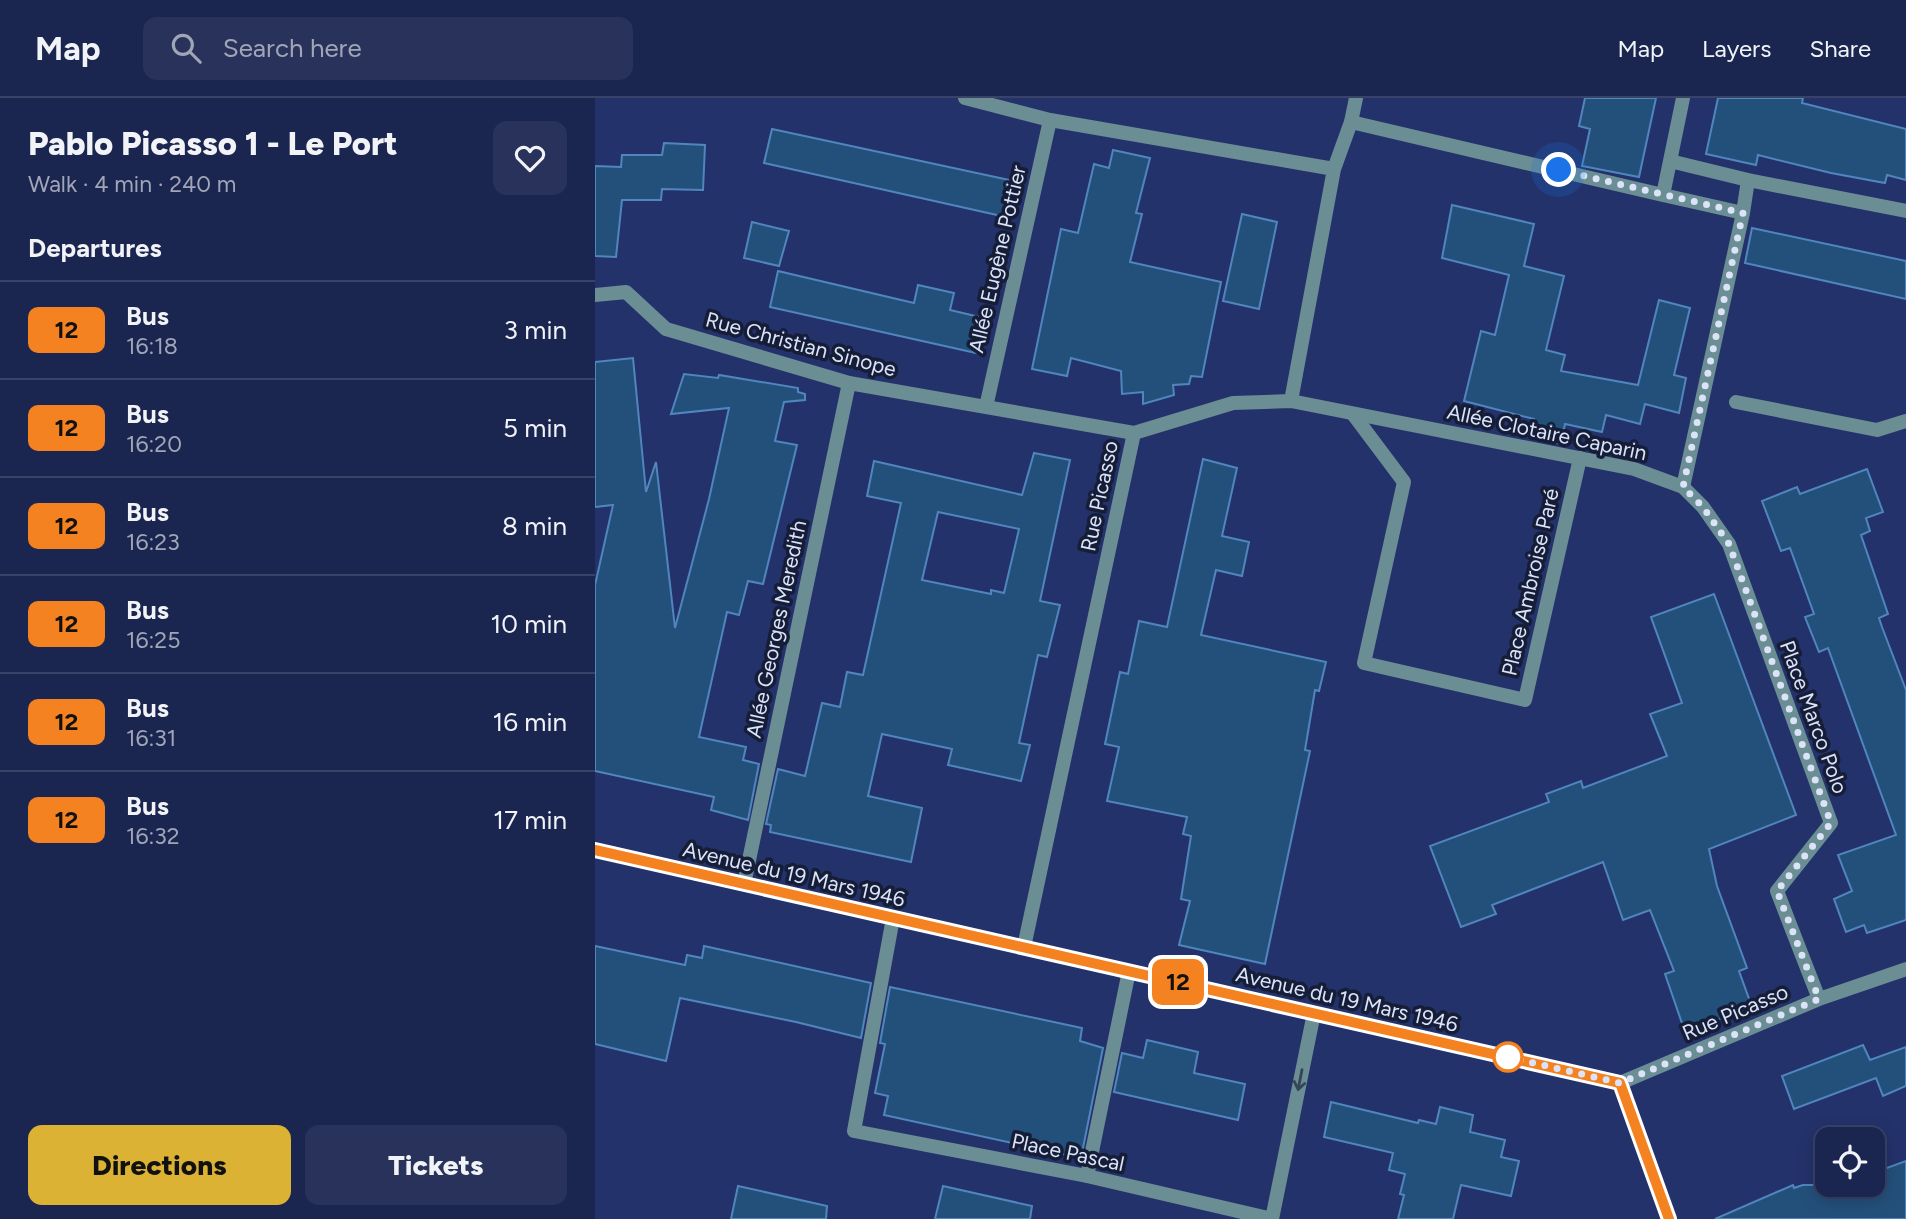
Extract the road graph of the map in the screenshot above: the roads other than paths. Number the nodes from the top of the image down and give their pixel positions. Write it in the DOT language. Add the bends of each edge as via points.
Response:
graph roads {
  1 [pos="965,98"];
  2 [pos="1356,98"];
  3 [pos="1683,98"];
  4 [pos="1050,120"];
  5 [pos="1351,122"];
  6 [pos="1670,161"];
  7 [pos="1334,169"];
  8 [pos="1748,180"];
  9 [pos="1663,195"];
  10 [pos="1906,211"];
  11 [pos="1743,213"];
  12 [pos="595,295"];
  13 [pos="849,383"];
  14 [pos="1291,401"];
  15 [pos="1736,402"];
  16 [pos="986,407"];
  17 [pos="1353,414"];
  18 [pos="1906,421"];
  19 [pos="1134,433"];
  20 [pos="1580,458"];
  21 [pos="1683,487"];
  22 [pos="595,850"];
  23 [pos="744,884"];
  24 [pos="893,918"];
  25 [pos="1024,947"];
  26 [pos="1906,969"];
  27 [pos="1129,971"];
  28 [pos="1819,999"];
  29 [pos="1314,1013"];
  30 [pos="1620,1083"];
  31 [pos="1087,1176"];
  32 [pos="1272,1219"];
  33 [pos="1669,1219"];
  1 -- 4 [label="street"];
  2 -- 5 [label="street"];
  3 -- 6 [label="street"];
  4 -- 7 [label="street"];
  4 -- 16 [label="street, Allée Eugène Pottier"];
  5 -- 7 [label="street"];
  5 -- 9 [label="street"];
  6 -- 8 [label="street"];
  6 -- 9 [label="street"];
  7 -- 14 [label="street"];
  8 -- 10 [label="street"];
  8 -- 11 [label="street"];
  9 -- 11 [label="street"];
  11 -- 21 [label="street"];
  12 -- 13 [label="street, Rue Christian Sinope" via="626,292 666,329"];
  13 -- 16 [label="street, Rue Christian Sinope"];
  13 -- 23 [label="street, Allée Georges Meredith"];
  14 -- 17 [label="street, Allée Clotaire Caparin"];
  14 -- 19 [label="street, Rue Picasso" via="1233,404"];
  15 -- 18 [label="street" via="1877,430"];
  16 -- 19 [label="street, Rue Christian Sinope"];
  17 -- 20 [label="street, Allée Clotaire Caparin"];
  17 -- 20 [label="street, Place Ambroise Paré" via="1404,482 1364,663 1525,700"];
  19 -- 25 [label="street, Rue Picasso"];
  20 -- 21 [label="street, Allée Clotaire Caparin" via="1634,469"];
  21 -- 28 [label="street, Place Marco Polo" via="1729,544 1831,823 1777,891"];
  22 -- 23 [label="street, Avenue du 19 Mars 1946"];
  23 -- 24 [label="street, Avenue du 19 Mars 1946"];
  24 -- 25 [label="street, Avenue du 19 Mars 1946"];
  24 -- 31 [label="street, Place Pascal" via="854,1131"];
  25 -- 27 [label="street, Avenue du 19 Mars 1946"];
  26 -- 28 [label="street, Rue Picasso"];
  27 -- 29 [label="street, Avenue du 19 Mars 1946"];
  27 -- 31 [label="street"];
  28 -- 30 [label="street, Rue Picasso"];
  29 -- 30 [label="street, Avenue du 19 Mars 1946"];
  29 -- 32 [label="street, one-way"];
  30 -- 33 [label="street"];
  31 -- 32 [label="street, Place Pascal"];
}
